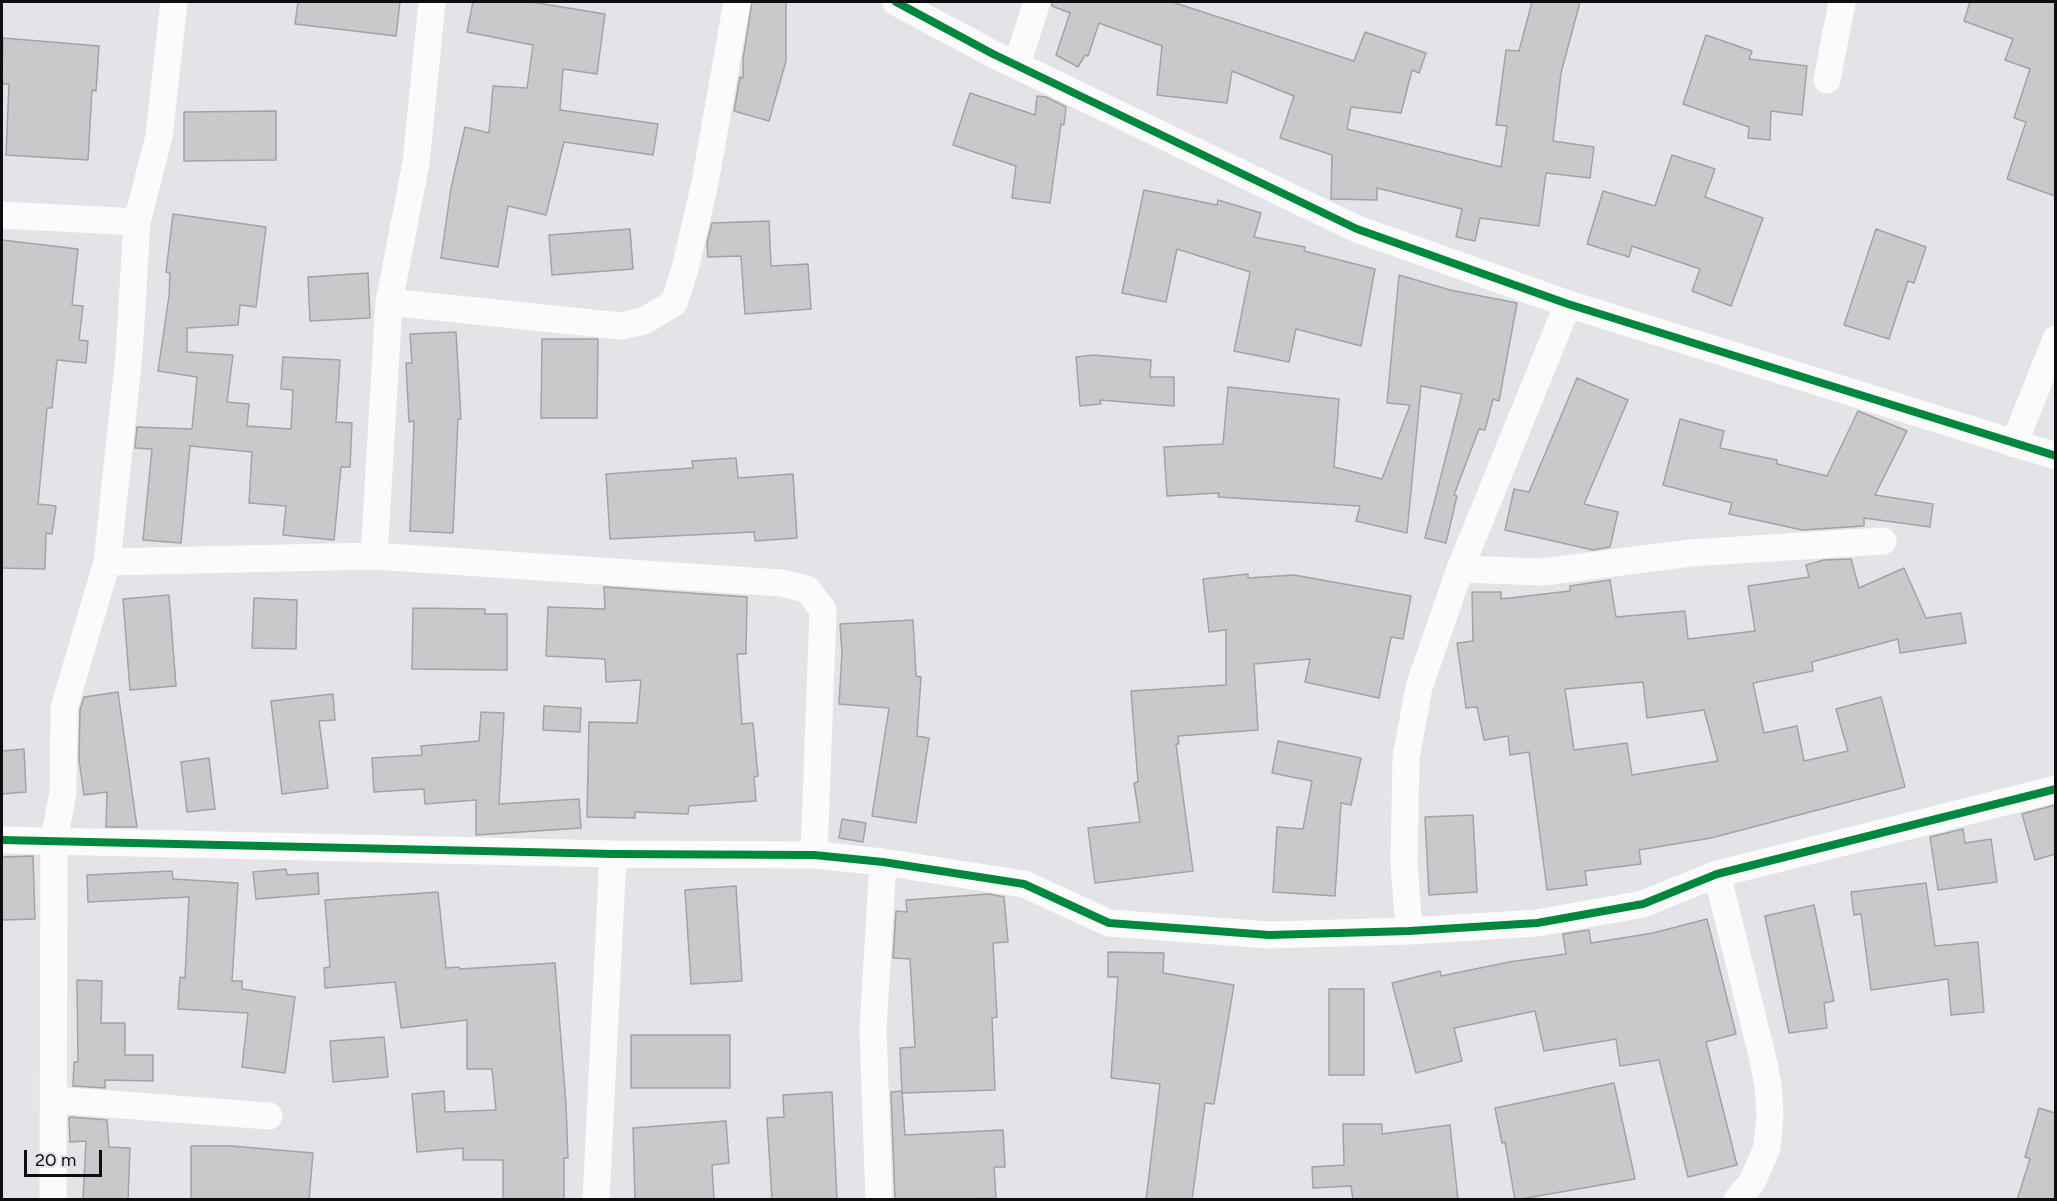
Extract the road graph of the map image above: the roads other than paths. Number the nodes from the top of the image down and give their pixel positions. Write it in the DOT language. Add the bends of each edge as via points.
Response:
graph roads {
  1 [pos="174,2"];
  2 [pos="432,2"];
  3 [pos="737,2"];
  4 [pos="896,2"];
  5 [pos="1037,2"];
  6 [pos="1842,2"];
  7 [pos="1017,64"];
  8 [pos="1827,80"];
  9 [pos="2,215"];
  10 [pos="137,222"];
  11 [pos="389,302"];
  12 [pos="1568,304"];
  13 [pos="2055,339"];
  14 [pos="2014,444"];
  15 [pos="2055,456"];
  16 [pos="1883,541"];
  17 [pos="374,556"];
  18 [pos="107,562"];
  19 [pos="1460,569"];
  20 [pos="2055,789"];
  21 [pos="2,840"];
  22 [pos="54,840"];
  23 [pos="613,854"];
  24 [pos="814,855"];
  25 [pos="883,861"];
  26 [pos="1716,874"];
  27 [pos="1409,932"];
  28 [pos="55,1100"];
  29 [pos="269,1116"];
  30 [pos="53,1200"];
  31 [pos="596,1200"];
  32 [pos="879,1200"];
  33 [pos="1737,1200"];
  1 -- 10 [label="street" via="159,136"];
  2 -- 11 [label="street" via="416,163"];
  3 -- 11 [label="street" via="705,183 674,303 644,321 621,326"];
  4 -- 7 [label="street"];
  5 -- 7 [label="street"];
  6 -- 8 [label="street"];
  7 -- 12 [label="street" via="1357,229"];
  9 -- 10 [label="street"];
  10 -- 18 [label="street" via="129,355"];
  11 -- 17 [label="street"];
  12 -- 14 [label="street"];
  12 -- 19 [label="street"];
  13 -- 14 [label="street"];
  14 -- 15 [label="street"];
  16 -- 19 [label="street" via="1690,553 1543,572"];
  17 -- 18 [label="street"];
  17 -- 24 [label="street" via="781,583 807,589 824,610"];
  18 -- 22 [label="street" via="64,708 63,793"];
  19 -- 27 [label="street" via="1419,687 1406,758 1404,863"];
  20 -- 26 [label="street"];
  21 -- 22 [label="street"];
  22 -- 23 [label="street"];
  22 -- 28 [label="street"];
  23 -- 24 [label="street"];
  23 -- 31 [label="street"];
  24 -- 25 [label="street"];
  25 -- 27 [label="street" via="1024,884 1109,923 1269,935"];
  25 -- 32 [label="street" via="873,1029"];
  26 -- 27 [label="street" via="1643,904 1537,923"];
  26 -- 33 [label="street" via="1768,1085 1770,1115 1767,1148 1752,1182"];
  28 -- 29 [label="street"];
  28 -- 30 [label="street"];
}
